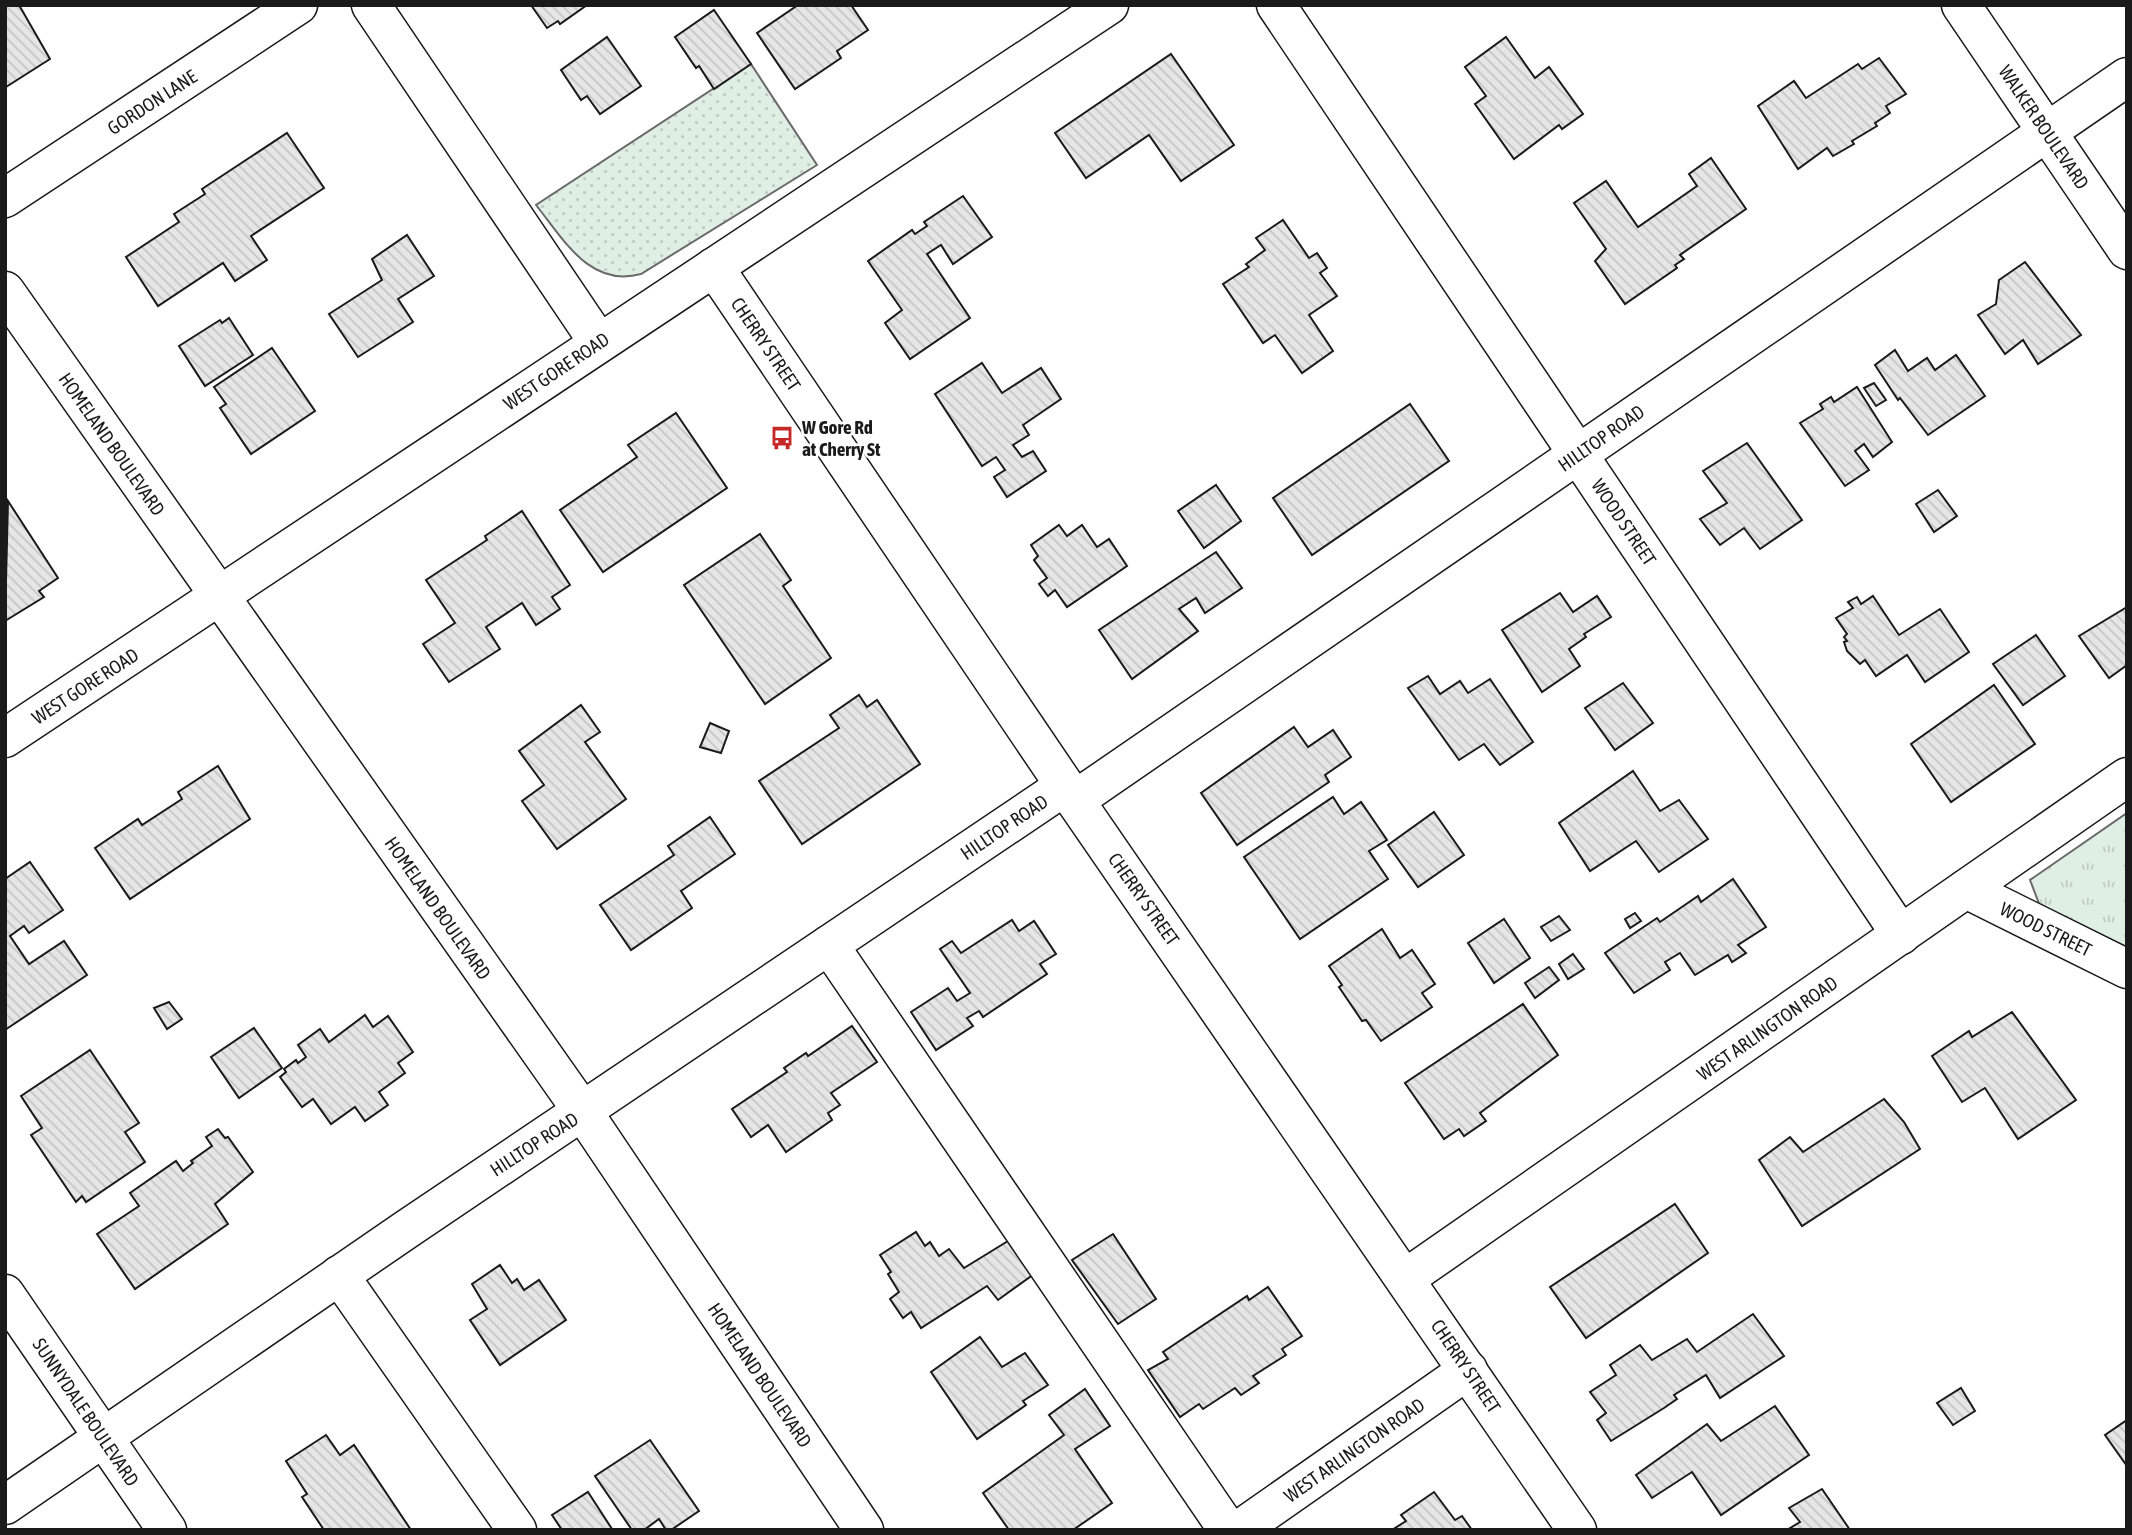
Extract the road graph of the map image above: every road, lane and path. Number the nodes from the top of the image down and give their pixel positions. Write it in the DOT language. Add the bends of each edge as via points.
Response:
graph roads {
  1 [pos="299,5"];
  2 [pos="370,5"];
  3 [pos="1108,5"];
  4 [pos="1276,5"];
  5 [pos="1961,5"];
  6 [pos="2127,77"];
  7 [pos="2047,132"];
  8 [pos="5,198"];
  9 [pos="2127,250"];
  10 [pos="714,267"];
  11 [pos="5,291"];
  12 [pos="599,343"];
  13 [pos="1578,454"];
  14 [pos="219,598"];
  15 [pos="5,738"];
  16 [pos="2127,778"];
  17 [pos="1070,793"];
  18 [pos="1966,889"];
  19 [pos="1901,935"];
  20 [pos="829,945"];
  21 [pos="2127,969"];
  22 [pos="583,1112"];
  23 [pos="339,1275"];
  24 [pos="1406,1278"];
  25 [pos="5,1294"];
  26 [pos="1468,1370"];
  27 [pos="102,1437"];
  28 [pos="5,1505"];
  29 [pos="167,1530"];
  30 [pos="517,1530"];
  31 [pos="864,1530"];
  32 [pos="1228,1530"];
  33 [pos="1239,1530"];
  34 [pos="1577,1530"];
  1 -- 8 [label="street, GORDON LANE"];
  2 -- 12 [label="street"];
  3 -- 10 [label="street, WEST GORE ROAD"];
  4 -- 13 [label="street, WOOD STREET"];
  5 -- 7 [label="street, WALKER BOULEVARD"];
  6 -- 7 [label="street, HILLTOP ROAD"];
  7 -- 9 [label="street, WALKER BOULEVARD"];
  7 -- 13 [label="street, HILLTOP ROAD"];
  10 -- 12 [label="street, WEST GORE ROAD"];
  10 -- 17 [label="street, CHERRY STREET"];
  11 -- 14 [label="street, HOMELAND BOULEVARD"];
  12 -- 14 [label="street, WEST GORE ROAD"];
  13 -- 17 [label="street, HILLTOP ROAD"];
  13 -- 19 [label="street, WOOD STREET"];
  14 -- 15 [label="street, WEST GORE ROAD"];
  14 -- 22 [label="street, HOMELAND BOULEVARD"];
  16 -- 18 [label="street, WEST ARLINGTON ROAD"];
  17 -- 20 [label="street, HILLTOP ROAD"];
  17 -- 24 [label="street, CHERRY STREET"];
  18 -- 19 [label="street, WEST ARLINGTON ROAD"];
  18 -- 21 [label="street, WOOD STREET"];
  19 -- 24 [label="street, WEST ARLINGTON ROAD"];
  20 -- 22 [label="street, HILLTOP ROAD"];
  20 -- 32 [label="street"];
  22 -- 23 [label="street, HILLTOP ROAD"];
  22 -- 31 [label="street, HOMELAND BOULEVARD"];
  23 -- 27 [label="street, HILLTOP ROAD"];
  23 -- 30 [label="street"];
  24 -- 26 [label="street, CHERRY STREET"];
  25 -- 27 [label="street, SUNNYDALE BOULEVARD"];
  26 -- 33 [label="street, WEST ARLINGTON ROAD"];
  26 -- 34 [label="street, CHERRY STREET"];
  27 -- 28 [label="street, HILLTOP ROAD"];
  27 -- 29 [label="street, SUNNYDALE BOULEVARD"];
}
